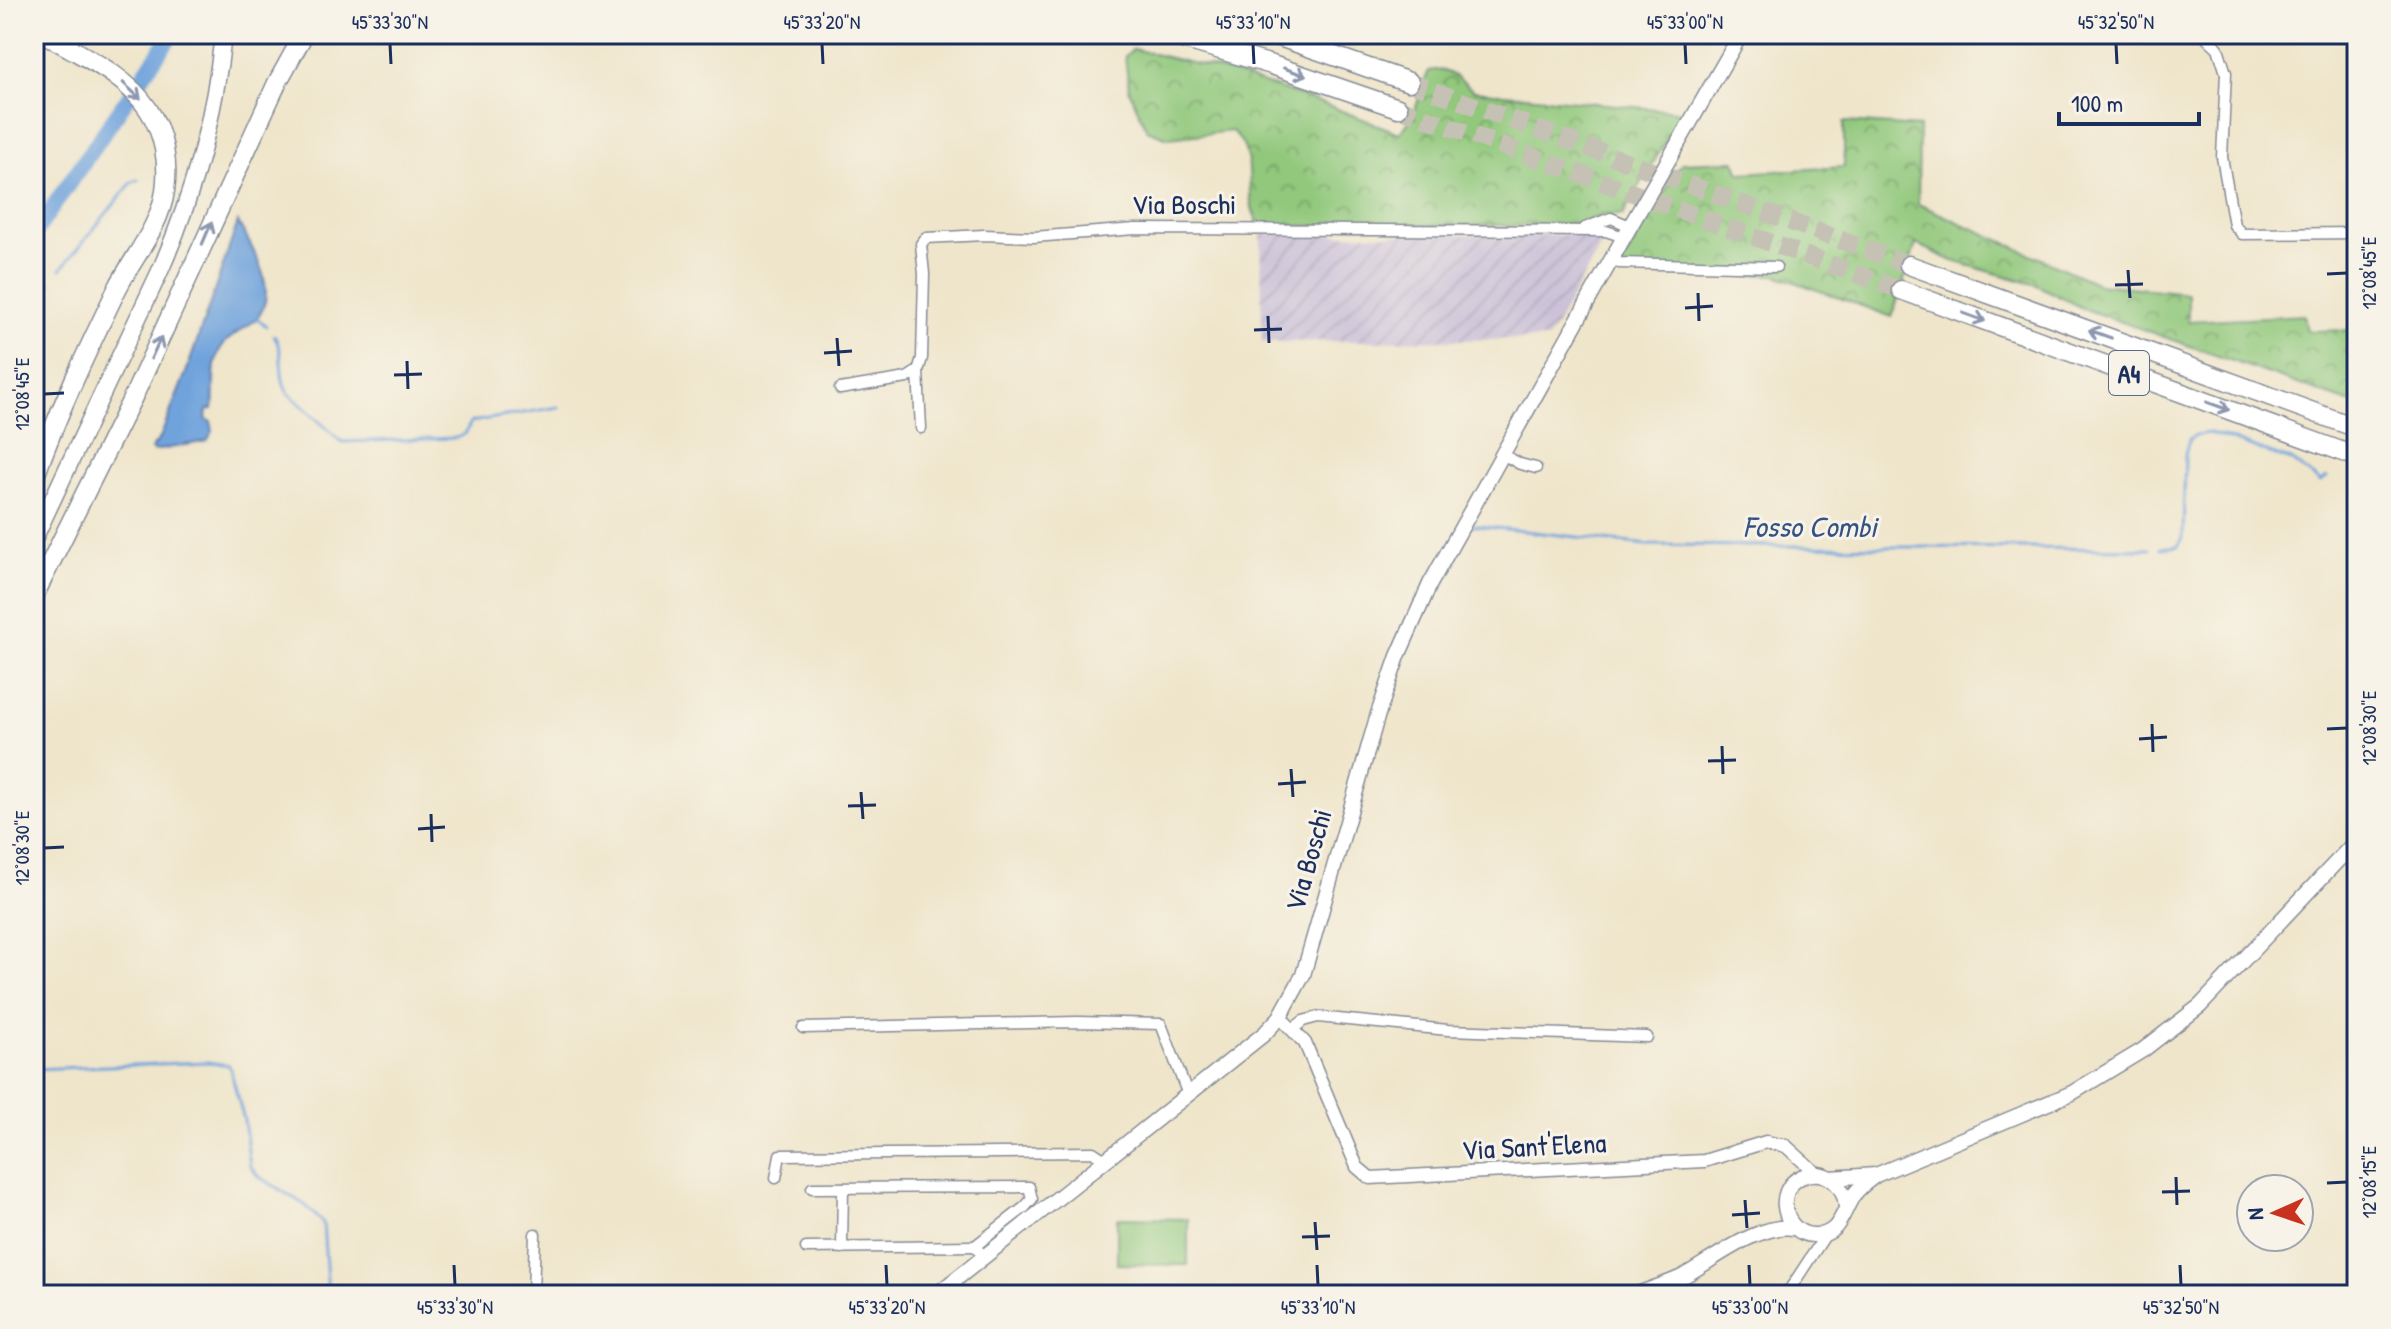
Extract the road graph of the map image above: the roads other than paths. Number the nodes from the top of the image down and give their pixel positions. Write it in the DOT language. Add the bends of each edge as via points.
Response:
graph roads {
  1 [pos="45,34"];
  2 [pos="223,34"];
  3 [pos="304,34"];
  4 [pos="1166,34"];
  5 [pos="1271,34"];
  6 [pos="1741,34"];
  7 [pos="2203,34"];
  8 [pos="1409,82"];
  9 [pos="1398,108"];
  10 [pos="1627,232"];
  11 [pos="2357,233"];
  12 [pos="1611,259"];
  13 [pos="1909,265"];
  14 [pos="1776,267"];
  15 [pos="1901,290"];
  16 [pos="918,371"];
  17 [pos="840,389"];
  18 [pos="921,428"];
  19 [pos="2357,428"];
  20 [pos="1502,454"];
  21 [pos="2357,457"];
  22 [pos="1536,468"];
  23 [pos="34,479"];
  24 [pos="34,539"];
  25 [pos="34,596"];
  26 [pos="2357,840"];
  27 [pos="1280,1017"];
  28 [pos="803,1028"];
  29 [pos="1293,1029"];
  30 [pos="1647,1037"];
  31 [pos="1188,1095"];
  32 [pos="1793,1152"];
  33 [pos="1105,1160"];
  34 [pos="1876,1175"];
  35 [pos="1824,1176"];
  36 [pos="776,1178"];
  37 [pos="1795,1181"];
  38 [pos="812,1188"];
  39 [pos="843,1188"];
  40 [pos="1785,1203"];
  41 [pos="1846,1209"];
  42 [pos="1798,1230"];
  43 [pos="535,1234"];
  44 [pos="1826,1234"];
  45 [pos="1745,1240"];
  46 [pos="806,1248"];
  47 [pos="842,1248"];
  48 [pos="979,1251"];
  49 [pos="1806,1264"];
  50 [pos="533,1295"];
  51 [pos="936,1295"];
  52 [pos="1635,1295"];
  53 [pos="1786,1295"];
  1 -- 23 [label="highway, one-way" via="100,66 140,99 156,123 165,152 165,191"];
  2 -- 24 [label="main road" via="206,139 186,204 160,271"];
  25 -- 3 [label="highway, one-way"];
  4 -- 9 [label="highway, one-way"];
  5 -- 8 [label="highway"];
  6 -- 10 [label="main road, Via Boschi"];
  7 -- 11 [label="street" via="2218,48 2226,73 2222,157 2234,225 2242,234"];
  10 -- 12 [label="main road, Via Boschi"];
  10 -- 16 [label="street, Via Boschi" via="1135,229 926,238 921,244"];
  12 -- 14 [label="street"];
  12 -- 20 [label="main road, Via Boschi"];
  19 -- 13 [label="highway, A4, one-way"];
  15 -- 21 [label="highway, A4, one-way"];
  16 -- 17 [label="street" via="907,378"];
  16 -- 18 [label="street, Via Boschi"];
  20 -- 22 [label="street"];
  20 -- 27 [label="main road, Via Boschi" via="1430,584 1398,656 1304,970"];
  26 -- 34 [label="main road" via="2200,1006 2143,1050 2072,1093"];
  27 -- 29 [label="street"];
  27 -- 31 [label="main road, Via Boschi"];
  28 -- 31 [label="street" via="1161,1024"];
  29 -- 30 [label="street" via="1318,1017 1448,1030"];
  29 -- 32 [label="street, Via Sant'Elena" via="1305,1043 1357,1167 1370,1178 1704,1161 1766,1142 1783,1144"];
  31 -- 33 [label="main road, Via Boschi"];
  32 -- 35 [label="street"];
  32 -- 37 [label="street"];
  33 -- 36 [label="street" via="1093,1152 780,1155"];
  33 -- 48 [label="main road, Via Boschi"];
  34 -- 35 [label="main road"];
  34 -- 41 [label="main road"];
  35 -- 37 [label="main road"];
  35 -- 41 [label="main road" via="1843,1191"];
  37 -- 40 [label="main road"];
  38 -- 39 [label="street, Via Boschi"];
  39 -- 47 [label="street"];
  39 -- 48 [label="street, Via Boschi" via="1029,1187 1032,1199"];
  40 -- 42 [label="main road" via="1787,1218"];
  40 -- 45 [label="main road"];
  41 -- 44 [label="main road" via="1838,1226"];
  42 -- 44 [label="main road"];
  42 -- 45 [label="main road" via="1776,1229"];
  42 -- 49 [label="street" via="1809,1245"];
  43 -- 50 [label="street"];
  44 -- 49 [label="street"];
  45 -- 52 [label="main road" via="1680,1278"];
  46 -- 47 [label="street"];
  47 -- 48 [label="street"];
  48 -- 51 [label="main road, Via Boschi"];
  49 -- 53 [label="street"];
}
